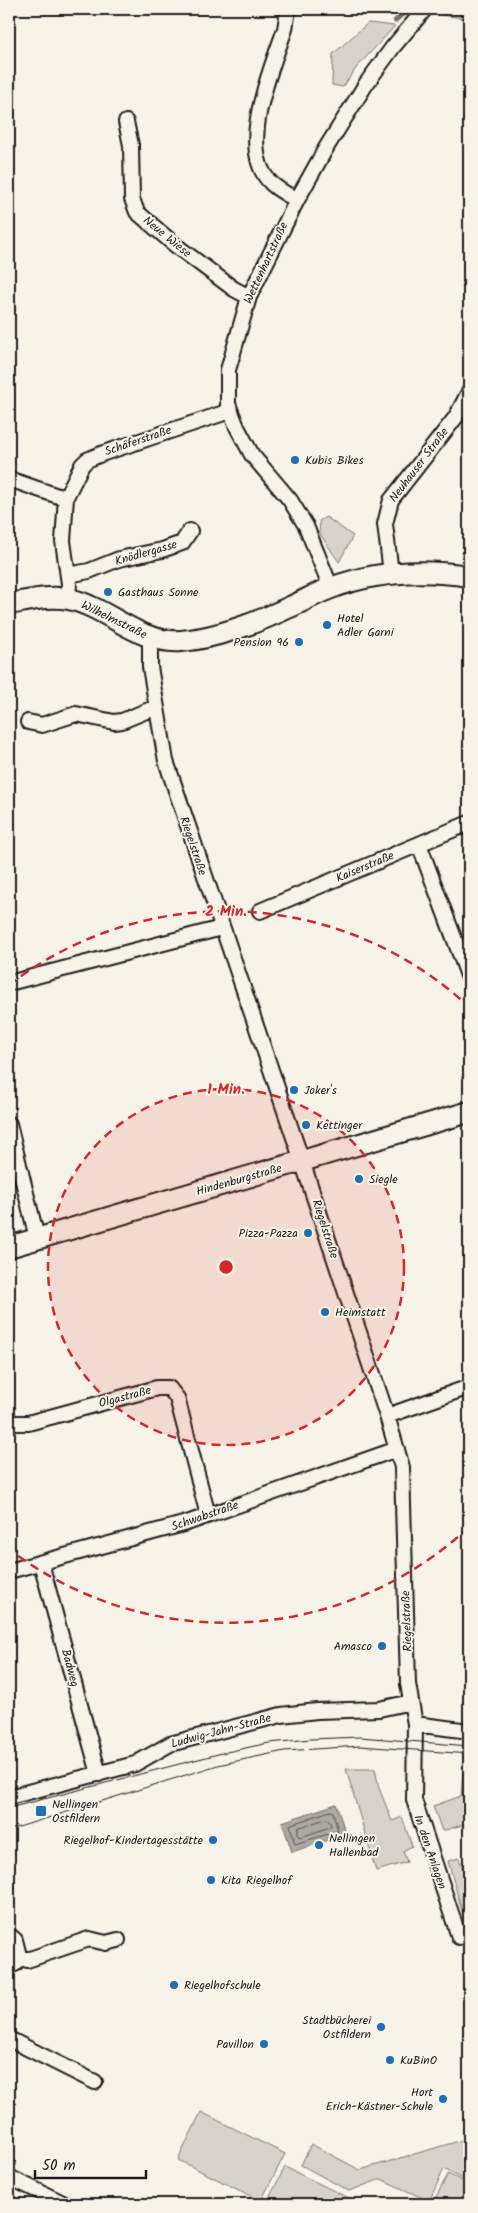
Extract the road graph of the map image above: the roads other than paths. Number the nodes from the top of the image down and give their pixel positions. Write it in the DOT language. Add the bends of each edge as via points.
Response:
graph roads {
  1 [pos="425,9"];
  2 [pos="287,16"];
  3 [pos="126,122"];
  4 [pos="297,200"];
  5 [pos="249,297"];
  6 [pos="469,392"];
  7 [pos="230,411"];
  8 [pos="9,479"];
  9 [pos="66,497"];
  10 [pos="190,531"];
  11 [pos="391,573"];
  12 [pos="68,575"];
  13 [pos="469,576"];
  14 [pos="331,588"];
  15 [pos="68,599"];
  16 [pos="9,604"];
  17 [pos="150,638"];
  18 [pos="156,707"];
  19 [pos="28,722"];
  20 [pos="469,823"];
  21 [pos="419,844"];
  22 [pos="260,911"];
  23 [pos="222,926"];
  24 [pos="469,978"];
  25 [pos="9,983"];
  26 [pos="469,1112"];
  27 [pos="9,1124"];
  28 [pos="302,1161"];
  29 [pos="37,1238"];
  30 [pos="9,1246"];
  31 [pos="469,1387"];
  32 [pos="387,1416"];
  33 [pos="9,1423"];
  34 [pos="397,1449"];
  35 [pos="208,1515"];
  36 [pos="41,1562"];
  37 [pos="9,1571"];
  38 [pos="411,1702"];
  39 [pos="415,1724"];
  40 [pos="469,1732"];
  41 [pos="413,1764"];
  42 [pos="99,1774"];
  43 [pos="9,1797"];
  44 [pos="9,1935"];
  45 [pos="459,1937"];
  46 [pos="118,1940"];
  47 [pos="19,1956"];
  48 [pos="9,1966"];
  49 [pos="9,2039"];
  50 [pos="95,2082"];
  51 [pos="9,2177"];
  52 [pos="65,2204"];
  1 -- 4 [label="street, Wettenhartstraße" via="366,84"];
  2 -- 4 [label="street" via="258,112 257,146 263,171 270,182"];
  3 -- 5 [label="street, Neue Wiese" via="131,146 132,199 137,212 175,245"];
  4 -- 5 [label="street, Wettenhartstraße"];
  5 -- 7 [label="street, Wettenhartstraße" via="228,370"];
  6 -- 11 [label="street, Neuhauser Straße" via="456,416 391,500 385,524"];
  7 -- 9 [label="street, Schäferstraße" via="93,457 82,465"];
  7 -- 14 [label="street, Wettenhartstraße" via="252,456 290,500 306,526"];
  8 -- 9 [label="street"];
  9 -- 12 [label="street" via="63,541"];
  10 -- 12 [label="street, Knödlergasse" via="182,543"];
  11 -- 13 [label="street, Wilhelmstraße" via="434,572"];
  11 -- 14 [label="street, Wilhelmstraße"];
  12 -- 15 [label="street"];
  14 -- 17 [label="street, Wilhelmstraße" via="268,617 211,636 179,641"];
  15 -- 16 [label="street, Wilhelmstraße" via="48,598"];
  15 -- 17 [label="street, Wilhelmstraße" via="98,610"];
  17 -- 18 [label="street, Riegelstraße" via="150,667"];
  18 -- 19 [label="street" via="114,722 76,714 42,725"];
  18 -- 23 [label="street, Riegelstraße" via="166,761"];
  20 -- 21 [label="street, Kaiserstraße"];
  21 -- 22 [label="street, Kaiserstraße"];
  21 -- 24 [label="street"];
  23 -- 25 [label="street"];
  23 -- 28 [label="street, Riegelstraße"];
  26 -- 28 [label="street, Hindenburgstraße"];
  27 -- 29 [label="street"];
  28 -- 29 [label="street, Hindenburgstraße"];
  28 -- 32 [label="street, Riegelstraße"];
  29 -- 30 [label="street, Hindenburgstraße"];
  31 -- 32 [label="street"];
  32 -- 34 [label="street, Riegelstraße"];
  33 -- 35 [label="street, Olgastraße" via="28,1423 157,1388 169,1388 177,1398"];
  34 -- 35 [label="street, Schwabstraße"];
  34 -- 38 [label="street, Riegelstraße" via="403,1480"];
  35 -- 36 [label="street, Schwabstraße"];
  36 -- 37 [label="street, Schwabstraße"];
  36 -- 42 [label="street, Badweg"];
  38 -- 39 [label="street, Riegelstraße"];
  38 -- 42 [label="street, Ludwig-Jahn-Straße" via="379,1709 281,1715 170,1744 135,1764"];
  39 -- 40 [label="street"];
  39 -- 41 [label="street, Riegelstraße"];
  41 -- 45 [label="street, In den Anlagen" via="415,1809"];
  42 -- 43 [label="street, Ludwig-Jahn-Straße"];
  44 -- 47 [label="street" via="15,1940"];
  46 -- 47 [label="street" via="106,1943 89,1939 28,1960"];
  47 -- 48 [label="street" via="15,1964"];
  49 -- 50 [label="street"];
  51 -- 52 [label="street"];
}
